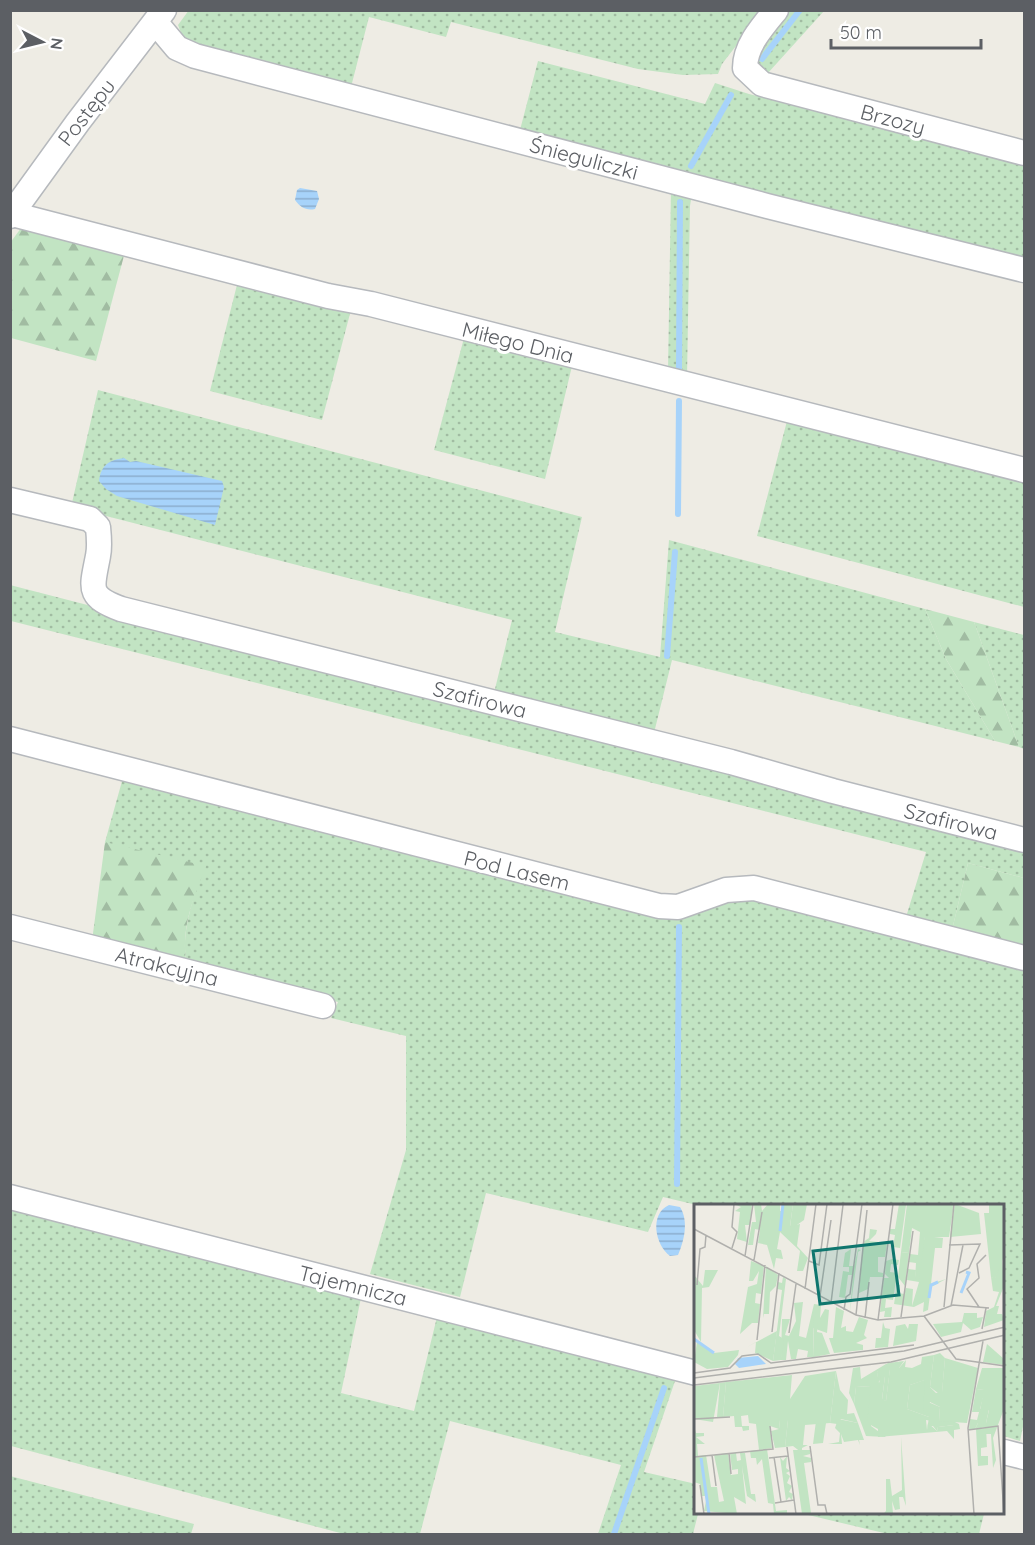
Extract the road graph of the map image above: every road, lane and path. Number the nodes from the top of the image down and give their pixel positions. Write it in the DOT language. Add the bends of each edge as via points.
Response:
graph roads {
  1 [pos="776,10"];
  2 [pos="160,17"];
  3 [pos="1024,153"];
  4 [pos="11,215"];
  5 [pos="1024,270"];
  6 [pos="1024,470"];
  7 [pos="10,500"];
  8 [pos="10,740"];
  9 [pos="1024,840"];
  10 [pos="10,927"];
  11 [pos="1024,958"];
  12 [pos="323,1006"];
  13 [pos="10,1197"];
  14 [pos="694,1372"];
  15 [pos="1005,1452"];
  16 [pos="1024,1457"];
  1 -- 3 [label="street, Brzozy" via="745,56 745,68 762,84"];
  2 -- 4 [label="street, Postępu"];
  2 -- 5 [label="street, Śnieguliczki" via="177,48 195,56"];
  4 -- 6 [label="street, Miłego Dnia"];
  7 -- 9 [label="street, Szafirowa" via="90,519 98,527 100,541 94,592 121,609"];
  8 -- 11 [label="street, Pod Lasem" via="659,906 678,907 726,890 754,888"];
  10 -- 12 [label="street, Atrakcyjna"];
  13 -- 14 [label="street, Tajemnicza"];
  15 -- 16 [label="street"];
}
